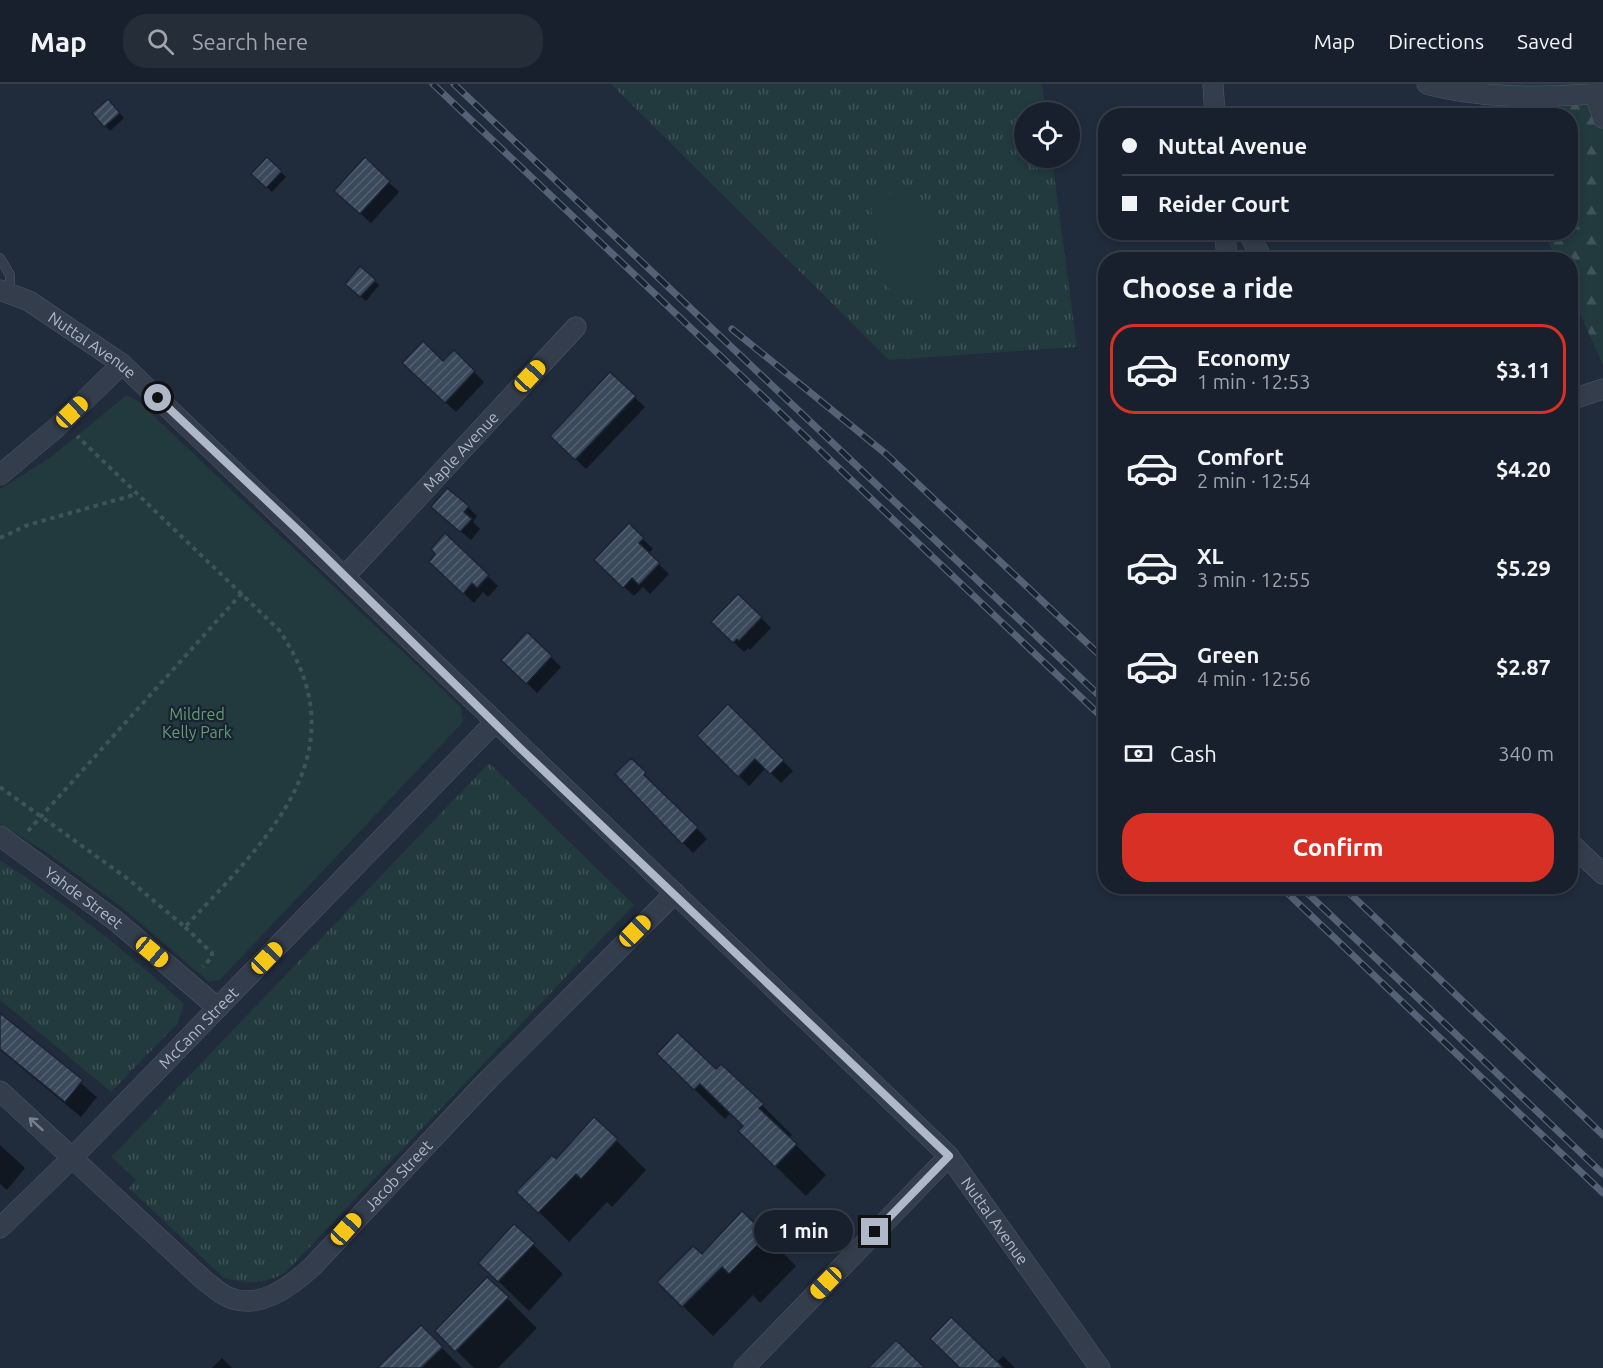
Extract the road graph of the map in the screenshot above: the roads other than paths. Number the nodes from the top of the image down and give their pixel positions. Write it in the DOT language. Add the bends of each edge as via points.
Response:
graph roads {
  1 [pos="1212,84"];
  2 [pos="1427,84"];
  3 [pos="1599,94"];
  4 [pos="1214,108"];
  5 [pos="1603,118"];
  6 [pos="0,258"];
  7 [pos="5,292"];
  8 [pos="576,327"];
  9 [pos="122,364"];
  10 [pos="1603,389"];
  11 [pos="1578,397"];
  12 [pos="0,475"];
  13 [pos="345,576"];
  14 [pos="495,722"];
  15 [pos="8,840"];
  16 [pos="1578,851"];
  17 [pos="1603,874"];
  18 [pos="675,893"];
  19 [pos="218,1008"];
  20 [pos="0,1091"];
  21 [pos="949,1156"];
  22 [pos="73,1157"];
  23 [pos="0,1228"];
  24 [pos="744,1368"];
  25 [pos="1100,1368"];
  1 -- 4 [label="street"];
  2 -- 3 [label="street" via="1503,95"];
  3 -- 5 [label="street"];
  6 -- 7 [label="lane" via="10,275"];
  7 -- 9 [label="street, Nuttal Avenue" via="29,301"];
  8 -- 13 [label="street, Maple Avenue"];
  9 -- 12 [label="street"];
  9 -- 13 [label="street, Nuttal Avenue"];
  10 -- 11 [label="street"];
  13 -- 14 [label="street, Nuttal Avenue"];
  14 -- 18 [label="street, Nuttal Avenue"];
  14 -- 19 [label="street, McCann Street"];
  15 -- 19 [label="street, Yahde Street" via="116,921"];
  16 -- 17 [label="street"];
  18 -- 21 [label="street, Nuttal Avenue"];
  18 -- 22 [label="street, Jacob Street" via="484,1083 312,1267 274,1296 229,1298 213,1287"];
  19 -- 22 [label="street, McCann Street"];
  22 -- 20 [label="street, Jacob Street, one-way"];
  21 -- 24 [label="street"];
  21 -- 25 [label="street, Nuttal Avenue"];
  22 -- 23 [label="street, McCann Street"];
}
